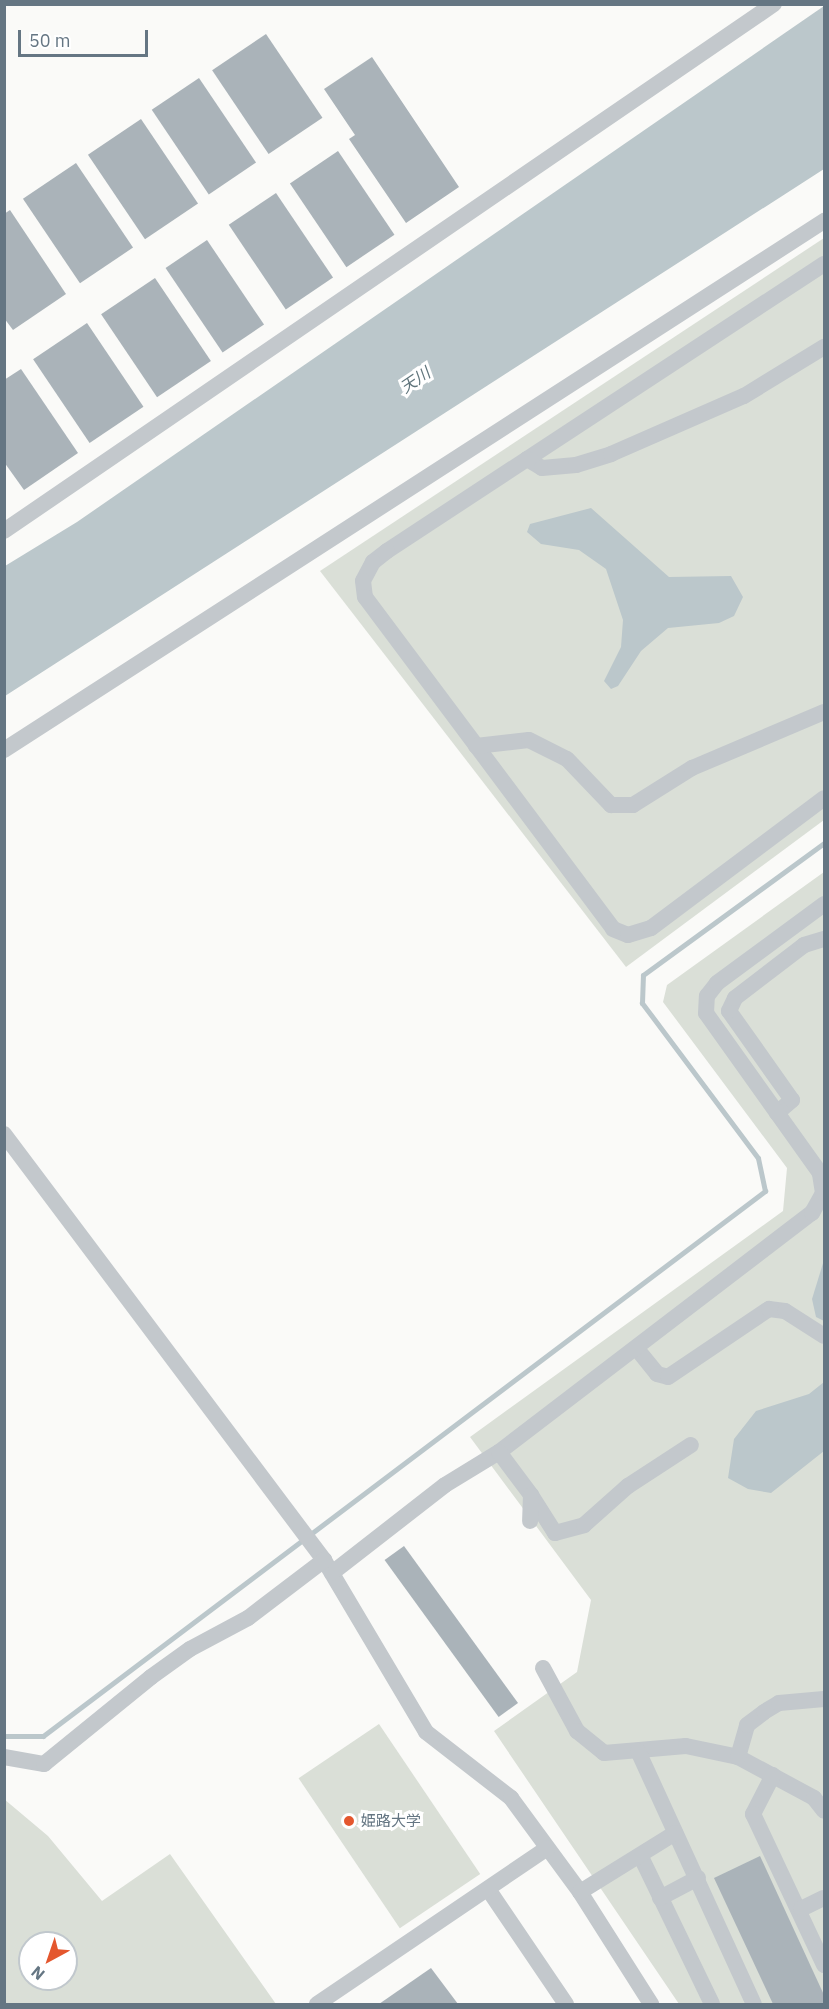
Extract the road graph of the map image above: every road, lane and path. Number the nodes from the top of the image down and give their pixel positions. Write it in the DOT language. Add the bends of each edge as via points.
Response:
graph roads {
  1 [pos="774,4"];
  2 [pos="825,221"];
  3 [pos="825,264"];
  4 [pos="825,347"];
  5 [pos="526,459"];
  6 [pos="4,531"];
  7 [pos="825,712"];
  8 [pos="476,746"];
  9 [pos="4,750"];
  10 [pos="825,798"];
  11 [pos="825,904"];
  12 [pos="825,939"];
  13 [pos="777,1113"];
  14 [pos="4,1134"];
  15 [pos="825,1336"];
  16 [pos="637,1348"];
  17 [pos="691,1445"];
  18 [pos="499,1452"];
  19 [pos="531,1495"];
  20 [pos="530,1521"];
  21 [pos="328,1566"];
  22 [pos="543,1668"];
  23 [pos="825,1699"];
  24 [pos="638,1751"];
  25 [pos="4,1757"];
  26 [pos="738,1757"];
  27 [pos="773,1775"];
  28 [pos="821,1800"];
  29 [pos="675,1833"];
  30 [pos="547,1848"];
  31 [pos="641,1857"];
  32 [pos="698,1878"];
  33 [pos="488,1889"];
  34 [pos="580,1892"];
  35 [pos="660,1898"];
  36 [pos="825,1898"];
  37 [pos="801,1909"];
  38 [pos="825,1965"];
  39 [pos="317,2004"];
  40 [pos="566,2004"];
  41 [pos="651,2004"];
  42 [pos="712,2004"];
  43 [pos="754,2004"];
  1 -- 6 [label="street"];
  2 -- 9 [label="street"];
  3 -- 5 [label="street"];
  4 -- 5 [label="street" via="744,396 611,454 576,465 542,468"];
  5 -- 8 [label="street" via="373,562 363,581 365,597"];
  7 -- 8 [label="street" via="692,768 633,805 612,805 567,759 529,740"];
  8 -- 10 [label="street" via="600,916 612,929 628,934 651,928"];
  11 -- 13 [label="street" via="717,983 707,996 706,1013"];
  12 -- 13 [label="street" via="804,945 735,998 729,1011 792,1100"];
  13 -- 16 [label="street" via="819,1173 823,1193 812,1213"];
  14 -- 21 [label="street"];
  15 -- 16 [label="street" via="785,1311 769,1309 668,1377 657,1374"];
  16 -- 18 [label="street"];
  17 -- 19 [label="street" via="628,1486 584,1525 555,1533"];
  18 -- 19 [label="street"];
  18 -- 21 [label="street"];
  19 -- 20 [label="street"];
  21 -- 25 [label="street" via="248,1618 190,1649 44,1764"];
  21 -- 30 [label="street" via="426,1732 511,1798"];
  22 -- 24 [label="street" via="576,1731 604,1753"];
  23 -- 26 [label="street" via="779,1703 764,1712 747,1725"];
  24 -- 26 [label="street" via="686,1746"];
  24 -- 29 [label="street"];
  26 -- 27 [label="street"];
  27 -- 28 [label="street"];
  27 -- 37 [label="street" via="753,1814"];
  29 -- 31 [label="street"];
  29 -- 32 [label="street"];
  30 -- 33 [label="street"];
  30 -- 34 [label="street"];
  31 -- 34 [label="street"];
  31 -- 35 [label="street"];
  32 -- 35 [label="street"];
  32 -- 43 [label="street"];
  33 -- 39 [label="street"];
  33 -- 40 [label="street"];
  34 -- 41 [label="street"];
  35 -- 42 [label="street"];
  36 -- 37 [label="street"];
  37 -- 38 [label="street"];
}
